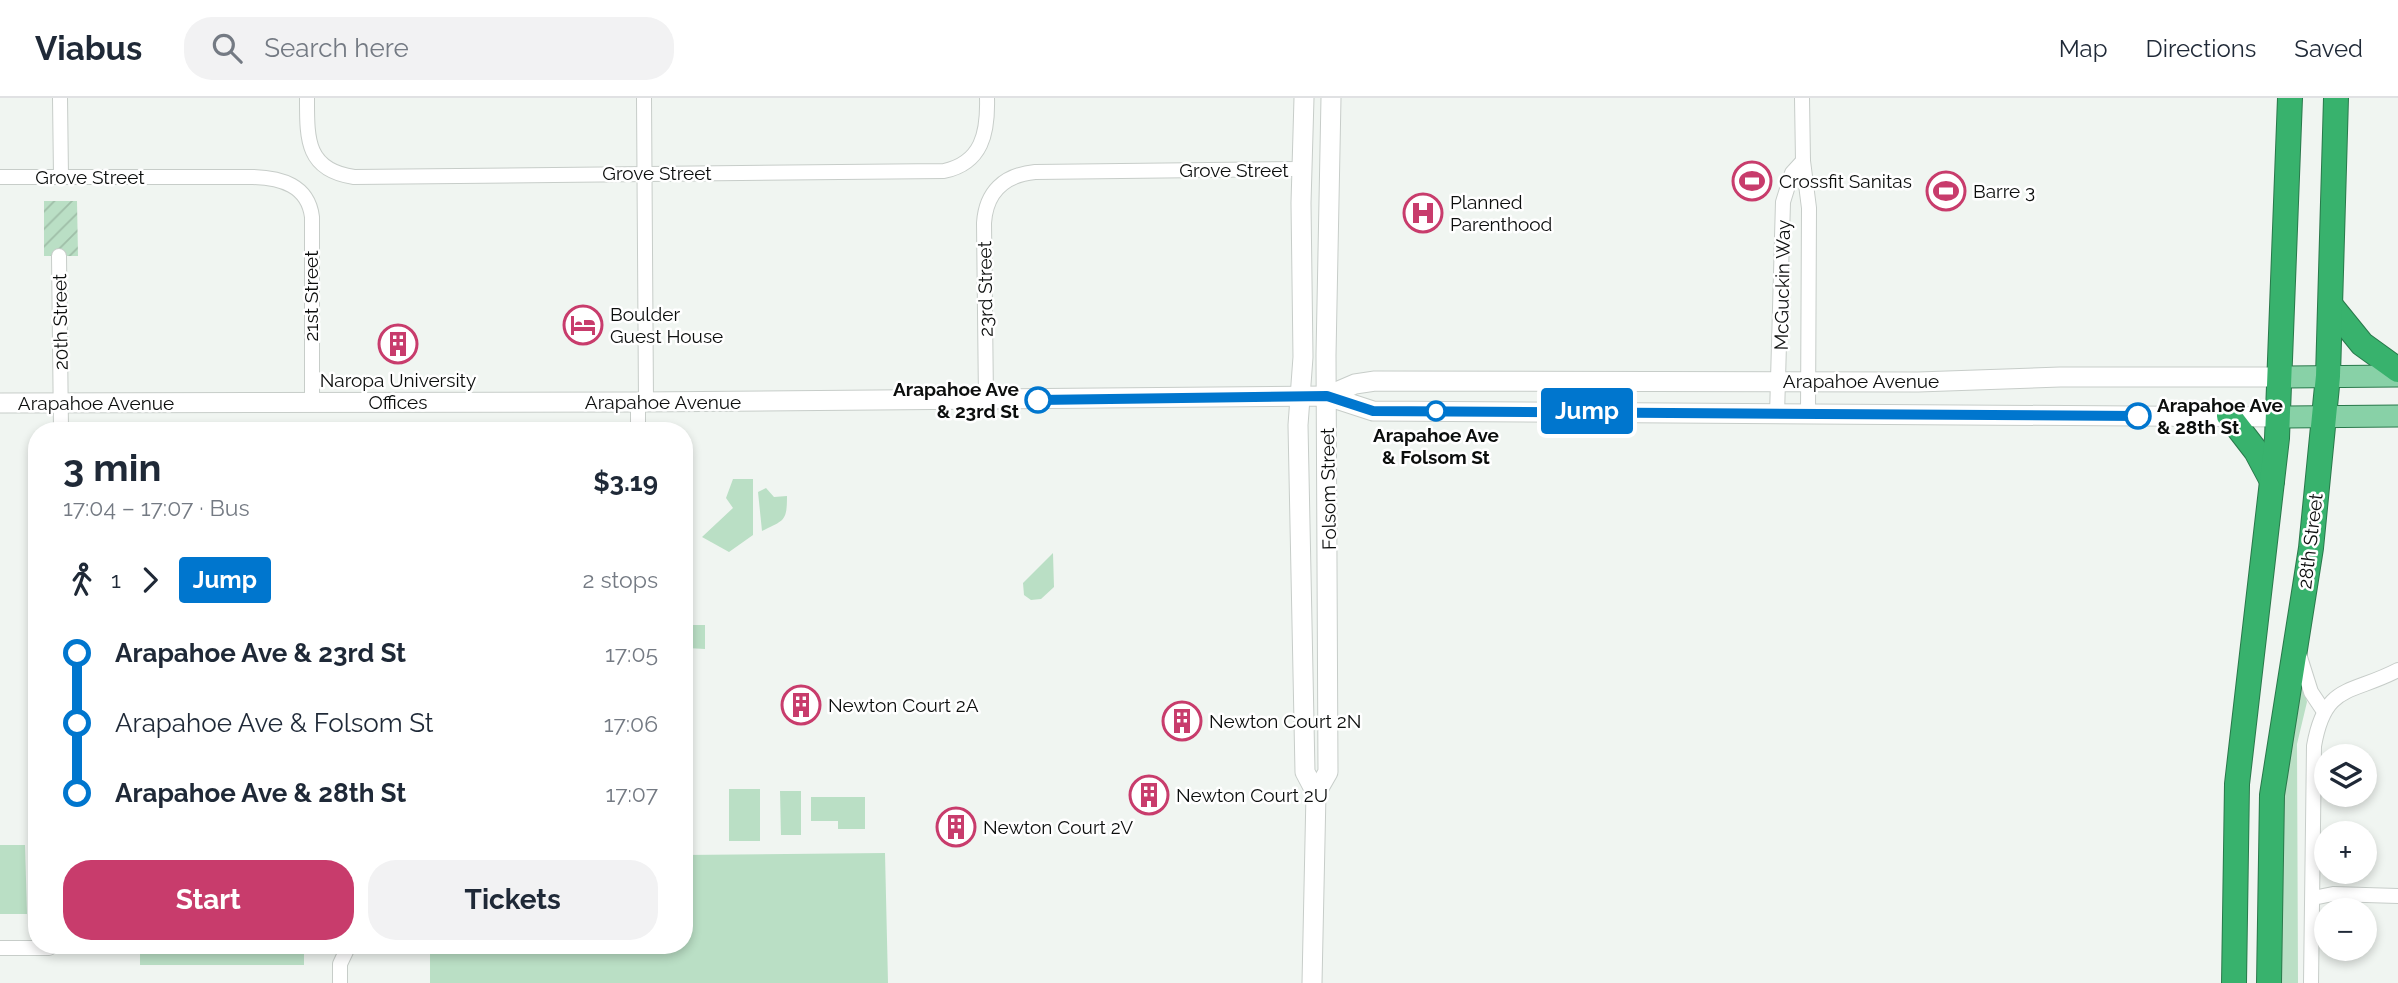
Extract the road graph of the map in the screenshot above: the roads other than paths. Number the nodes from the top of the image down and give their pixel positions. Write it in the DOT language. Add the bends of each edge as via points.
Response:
graph roads {
  1 [pos="60,98"];
  2 [pos="307,98"];
  3 [pos="644,98"];
  4 [pos="987,98"];
  5 [pos="1304,98"];
  6 [pos="1331,98"];
  7 [pos="1802,98"];
  8 [pos="2290,98"];
  9 [pos="2336,98"];
  10 [pos="1803,161"];
  11 [pos="1301,169"];
  12 [pos="644,173"];
  13 [pos="61,176"];
  14 [pos="0,177"];
  15 [pos="1001,183"];
  16 [pos="302,193"];
  17 [pos="59,256"];
  18 [pos="2332,307"];
  19 [pos="2398,370"];
  20 [pos="2328,376"];
  21 [pos="2398,376"];
  22 [pos="2280,377"];
  23 [pos="1779,381"];
  24 [pos="1808,382"];
  25 [pos="1301,396"];
  26 [pos="1327,396"];
  27 [pos="986,400"];
  28 [pos="312,402"];
  29 [pos="642,402"];
  30 [pos="0,403"];
  31 [pos="61,403"];
  32 [pos="1777,415"];
  33 [pos="1808,415"];
  34 [pos="2229,416"];
  35 [pos="2398,416"];
  36 [pos="2278,417"];
  37 [pos="2325,417"];
  38 [pos="61,422"];
  39 [pos="639,422"];
  40 [pos="2272,481"];
  41 [pos="2296,646"];
  42 [pos="2398,670"];
  43 [pos="2323,710"];
  44 [pos="1316,793"];
  45 [pos="2398,896"];
  46 [pos="2313,898"];
  47 [pos="0,948"];
  48 [pos="28,948"];
  49 [pos="345,954"];
  50 [pos="340,983"];
  51 [pos="1312,983"];
  52 [pos="2234,983"];
  53 [pos="2269,983"];
  54 [pos="2311,983"];
  1 -- 13 [label="street"];
  2 -- 12 [label="street, Grove Street" via="311,150 336,173 354,177"];
  3 -- 12 [label="street"];
  4 -- 12 [label="street, Grove Street" via="986,134 974,155 955,169 917,173"];
  5 -- 11 [label="main road, Folsom Street"];
  6 -- 26 [label="main road, Folsom Street"];
  7 -- 10 [label="street, McGuckin Way"];
  8 -- 22 [label="highway"];
  9 -- 18 [label="highway, 28th Street"];
  10 -- 23 [label="street, McGuckin Way" via="1792,173 1783,202"];
  10 -- 24 [label="street, McGuckin Way" via="1809,208"];
  11 -- 15 [label="street, Grove Street" via="1035,172"];
  11 -- 25 [label="main road, Folsom Street"];
  12 -- 29 [label="street"];
  13 -- 14 [label="street, Grove Street"];
  13 -- 16 [label="street, Grove Street" via="260,177 287,182"];
  15 -- 27 [label="street, 23rd Street" via="990,195 984,223"];
  16 -- 28 [label="street, 21st Street" via="312,217"];
  17 -- 31 [label="street, 20th Street"];
  18 -- 19 [label="highway" via="2361,344"];
  18 -- 20 [label="highway, 28th Street"];
  20 -- 21 [label="main road, Arapahoe Avenue"];
  20 -- 22 [label="main road, Arapahoe Avenue"];
  20 -- 37 [label="highway, 28th Street"];
  22 -- 24 [label="main road, Arapahoe Avenue"];
  22 -- 36 [label="highway"];
  23 -- 24 [label="main road, Arapahoe Avenue"];
  23 -- 26 [label="main road, Arapahoe Avenue" via="1375,381"];
  23 -- 32 [label="street, McGuckin Way"];
  24 -- 33 [label="street, McGuckin Way"];
  25 -- 26 [label="main road, Arapahoe Avenue"];
  25 -- 27 [label="main road, Arapahoe Avenue"];
  25 -- 44 [label="main road, Folsom Street" via="1305,772"];
  26 -- 32 [label="main road, Arapahoe Avenue" via="1373,411"];
  26 -- 44 [label="main road, Folsom Street" via="1328,772"];
  27 -- 29 [label="main road, Arapahoe Avenue"];
  28 -- 29 [label="main road, Arapahoe Avenue"];
  28 -- 31 [label="main road, Arapahoe Avenue"];
  29 -- 39 [label="street"];
  30 -- 31 [label="main road, Arapahoe Avenue"];
  31 -- 38 [label="street, 20th Street"];
  32 -- 33 [label="main road, Arapahoe Avenue"];
  33 -- 34 [label="main road, Arapahoe Avenue"];
  34 -- 36 [label="main road, Arapahoe Avenue"];
  34 -- 40 [label="highway"];
  35 -- 37 [label="main road, Arapahoe Avenue"];
  36 -- 37 [label="main road, Arapahoe Avenue"];
  36 -- 40 [label="highway"];
  37 -- 41 [label="highway, 28th Street"];
  40 -- 52 [label="highway" via="2237,784"];
  41 -- 43 [label="street" via="2311,692"];
  41 -- 53 [label="highway, 28th Street" via="2272,795"];
  42 -- 43 [label="street" via="2353,688"];
  43 -- 46 [label="street" via="2314,746"];
  44 -- 51 [label="main road, Folsom Street"];
  45 -- 46 [label="street" via="2333,894"];
  46 -- 54 [label="street"];
  47 -- 48 [label="street"];
  49 -- 50 [label="street"];
}
